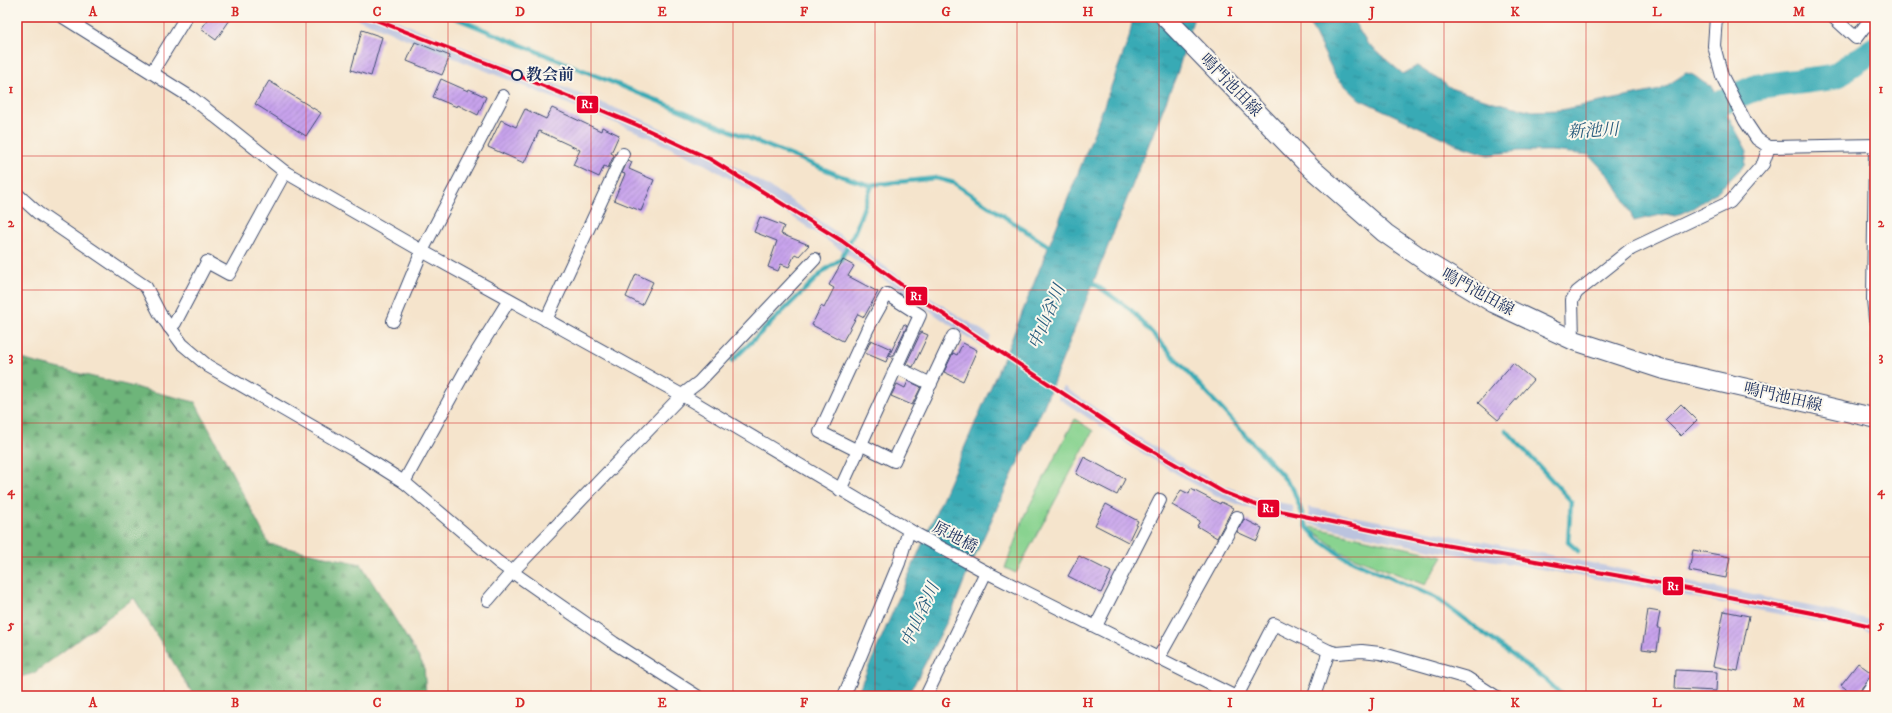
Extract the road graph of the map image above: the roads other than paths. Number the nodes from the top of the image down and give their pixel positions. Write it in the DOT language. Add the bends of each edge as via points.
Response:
graph roads {
  1 [pos="63,17"];
  2 [pos="186,17"];
  3 [pos="1165,17"];
  4 [pos="1716,17"];
  5 [pos="1833,17"];
  6 [pos="1875,24"];
  7 [pos="152,72"];
  8 [pos="503,96"];
  9 [pos="1875,145"];
  10 [pos="1769,147"];
  11 [pos="623,154"];
  12 [pos="1875,154"];
  13 [pos="285,172"];
  14 [pos="17,194"];
  15 [pos="422,251"];
  16 [pos="815,259"];
  17 [pos="509,300"];
  18 [pos="1875,319"];
  19 [pos="546,320"];
  20 [pos="393,321"];
  21 [pos="169,327"];
  22 [pos="953,336"];
  23 [pos="1573,340"];
  24 [pos="896,367"];
  25 [pos="930,384"];
  26 [pos="682,395"];
  27 [pos="1875,418"];
  28 [pos="859,448"];
  29 [pos="404,482"];
  30 [pos="840,490"];
  31 [pos="1160,500"];
  32 [pos="1237,517"];
  33 [pos="913,532"];
  34 [pos="982,569"];
  35 [pos="512,572"];
  36 [pos="488,600"];
  37 [pos="1096,626"];
  38 [pos="1328,651"];
  39 [pos="1159,657"];
  40 [pos="1875,681"];
  41 [pos="697,696"];
  42 [pos="844,696"];
  43 [pos="926,696"];
  44 [pos="1234,696"];
  45 [pos="1237,696"];
  46 [pos="1314,696"];
  47 [pos="1495,696"];
  48 [pos="1866,696"];
  1 -- 7 [label="street, 原地橋"];
  2 -- 7 [label="street"];
  3 -- 23 [label="main road, 鳴門池田線" via="1312,169 1385,233 1431,266 1494,303"];
  4 -- 10 [label="street" via="1714,46 1722,76 1745,122 1757,139"];
  5 -- 6 [label="street" via="1856,38 1865,26"];
  7 -- 13 [label="street, 原地橋" via="208,109"];
  8 -- 15 [label="street"];
  9 -- 10 [label="street"];
  10 -- 23 [label="street" via="1763,164 1730,202 1631,249 1577,292 1572,300"];
  11 -- 19 [label="street"];
  12 -- 18 [label="street"];
  13 -- 15 [label="street, 原地橋"];
  13 -- 21 [label="street" via="229,274 207,262 175,323"];
  14 -- 21 [label="street" via="38,213 146,287"];
  15 -- 17 [label="street, 原地橋"];
  15 -- 20 [label="street"];
  16 -- 26 [label="street" via="699,382"];
  17 -- 19 [label="street, 原地橋"];
  17 -- 29 [label="street" via="468,366"];
  19 -- 26 [label="street, 原地橋"];
  21 -- 29 [label="street" via="182,344 208,366"];
  22 -- 25 [label="street"];
  23 -- 27 [label="main road, 鳴門池田線" via="1662,368"];
  24 -- 25 [label="street"];
  24 -- 28 [label="street"];
  24 -- 28 [label="street" via="920,315 886,294 820,432"];
  25 -- 28 [label="street" via="894,460"];
  26 -- 30 [label="street, 原地橋"];
  26 -- 35 [label="street"];
  28 -- 30 [label="street"];
  29 -- 35 [label="street"];
  30 -- 33 [label="street, 原地橋"];
  31 -- 37 [label="street"];
  32 -- 39 [label="street"];
  33 -- 34 [label="street, 原地橋"];
  33 -- 42 [label="street"];
  34 -- 37 [label="street, 原地橋"];
  34 -- 43 [label="street"];
  35 -- 36 [label="street"];
  35 -- 41 [label="street" via="614,643"];
  37 -- 39 [label="street, 原地橋"];
  38 -- 45 [label="street" via="1274,624"];
  38 -- 46 [label="street"];
  38 -- 47 [label="street" via="1380,653 1467,678"];
  39 -- 44 [label="street, 原地橋"];
  40 -- 48 [label="street"];
}
